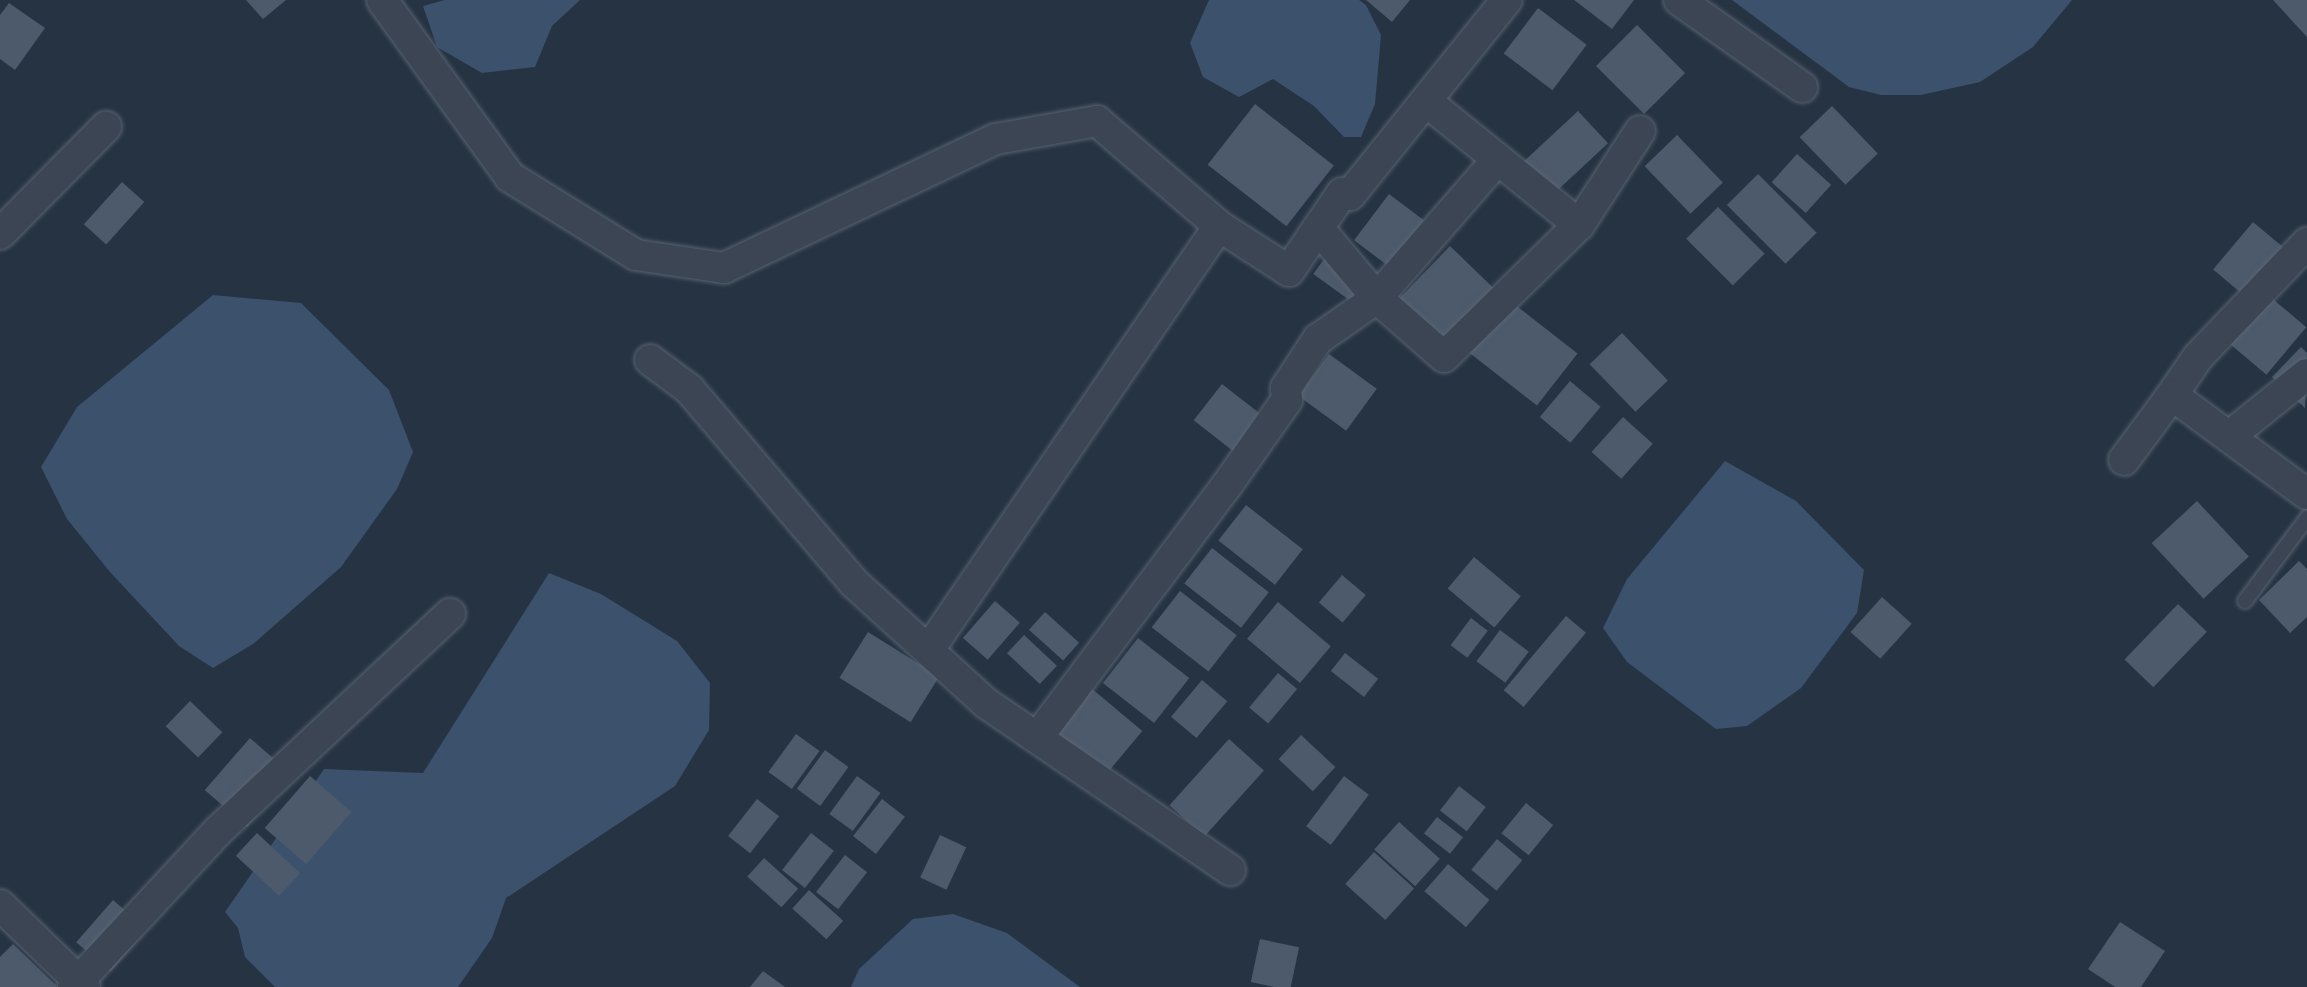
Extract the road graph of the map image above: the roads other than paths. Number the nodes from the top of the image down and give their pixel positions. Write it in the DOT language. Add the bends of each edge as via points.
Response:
graph roads {
  1 [pos="382,0"];
  2 [pos="1507,0"];
  3 [pos="1679,0"];
  4 [pos="1802,87"];
  5 [pos="1426,101"];
  6 [pos="106,127"];
  7 [pos="1640,131"];
  8 [pos="1496,161"];
  9 [pos="1579,225"];
  10 [pos="1219,226"];
  11 [pos="1318,228"];
  12 [pos="0,234"];
  13 [pos="2307,243"];
  14 [pos="1377,298"];
  15 [pos="650,360"];
  16 [pos="2307,374"];
  17 [pos="2172,395"];
  18 [pos="2231,435"];
  19 [pos="2124,460"];
  20 [pos="2307,494"];
  21 [pos="2307,518"];
  22 [pos="2245,601"];
  23 [pos="450,614"];
  24 [pos="930,648"];
  25 [pos="1037,738"];
  26 [pos="1230,870"];
  27 [pos="0,905"];
  28 [pos="79,985"];
  1 -- 10 [label="street" via="510,177 636,255 724,268 996,139 1097,121"];
  2 -- 5 [label="street"];
  3 -- 4 [label="street"];
  5 -- 8 [label="street"];
  5 -- 11 [label="street" via="1350,195 1342,193"];
  6 -- 12 [label="street"];
  7 -- 9 [label="street"];
  8 -- 9 [label="street"];
  8 -- 14 [label="street"];
  9 -- 14 [label="street" via="1444,357"];
  10 -- 11 [label="street" via="1289,271"];
  10 -- 24 [label="street"];
  11 -- 14 [label="street"];
  13 -- 17 [label="street" via="2198,357"];
  14 -- 25 [label="street" via="1318,339 1261,437"];
  15 -- 24 [label="street" via="689,389 853,582"];
  16 -- 18 [label="street"];
  17 -- 18 [label="street"];
  17 -- 19 [label="street"];
  18 -- 20 [label="street"];
  21 -- 22 [label="lane"];
  23 -- 28 [label="street" via="218,831"];
  24 -- 25 [label="street" via="986,703"];
  25 -- 26 [label="street"];
  27 -- 28 [label="street"];
}
